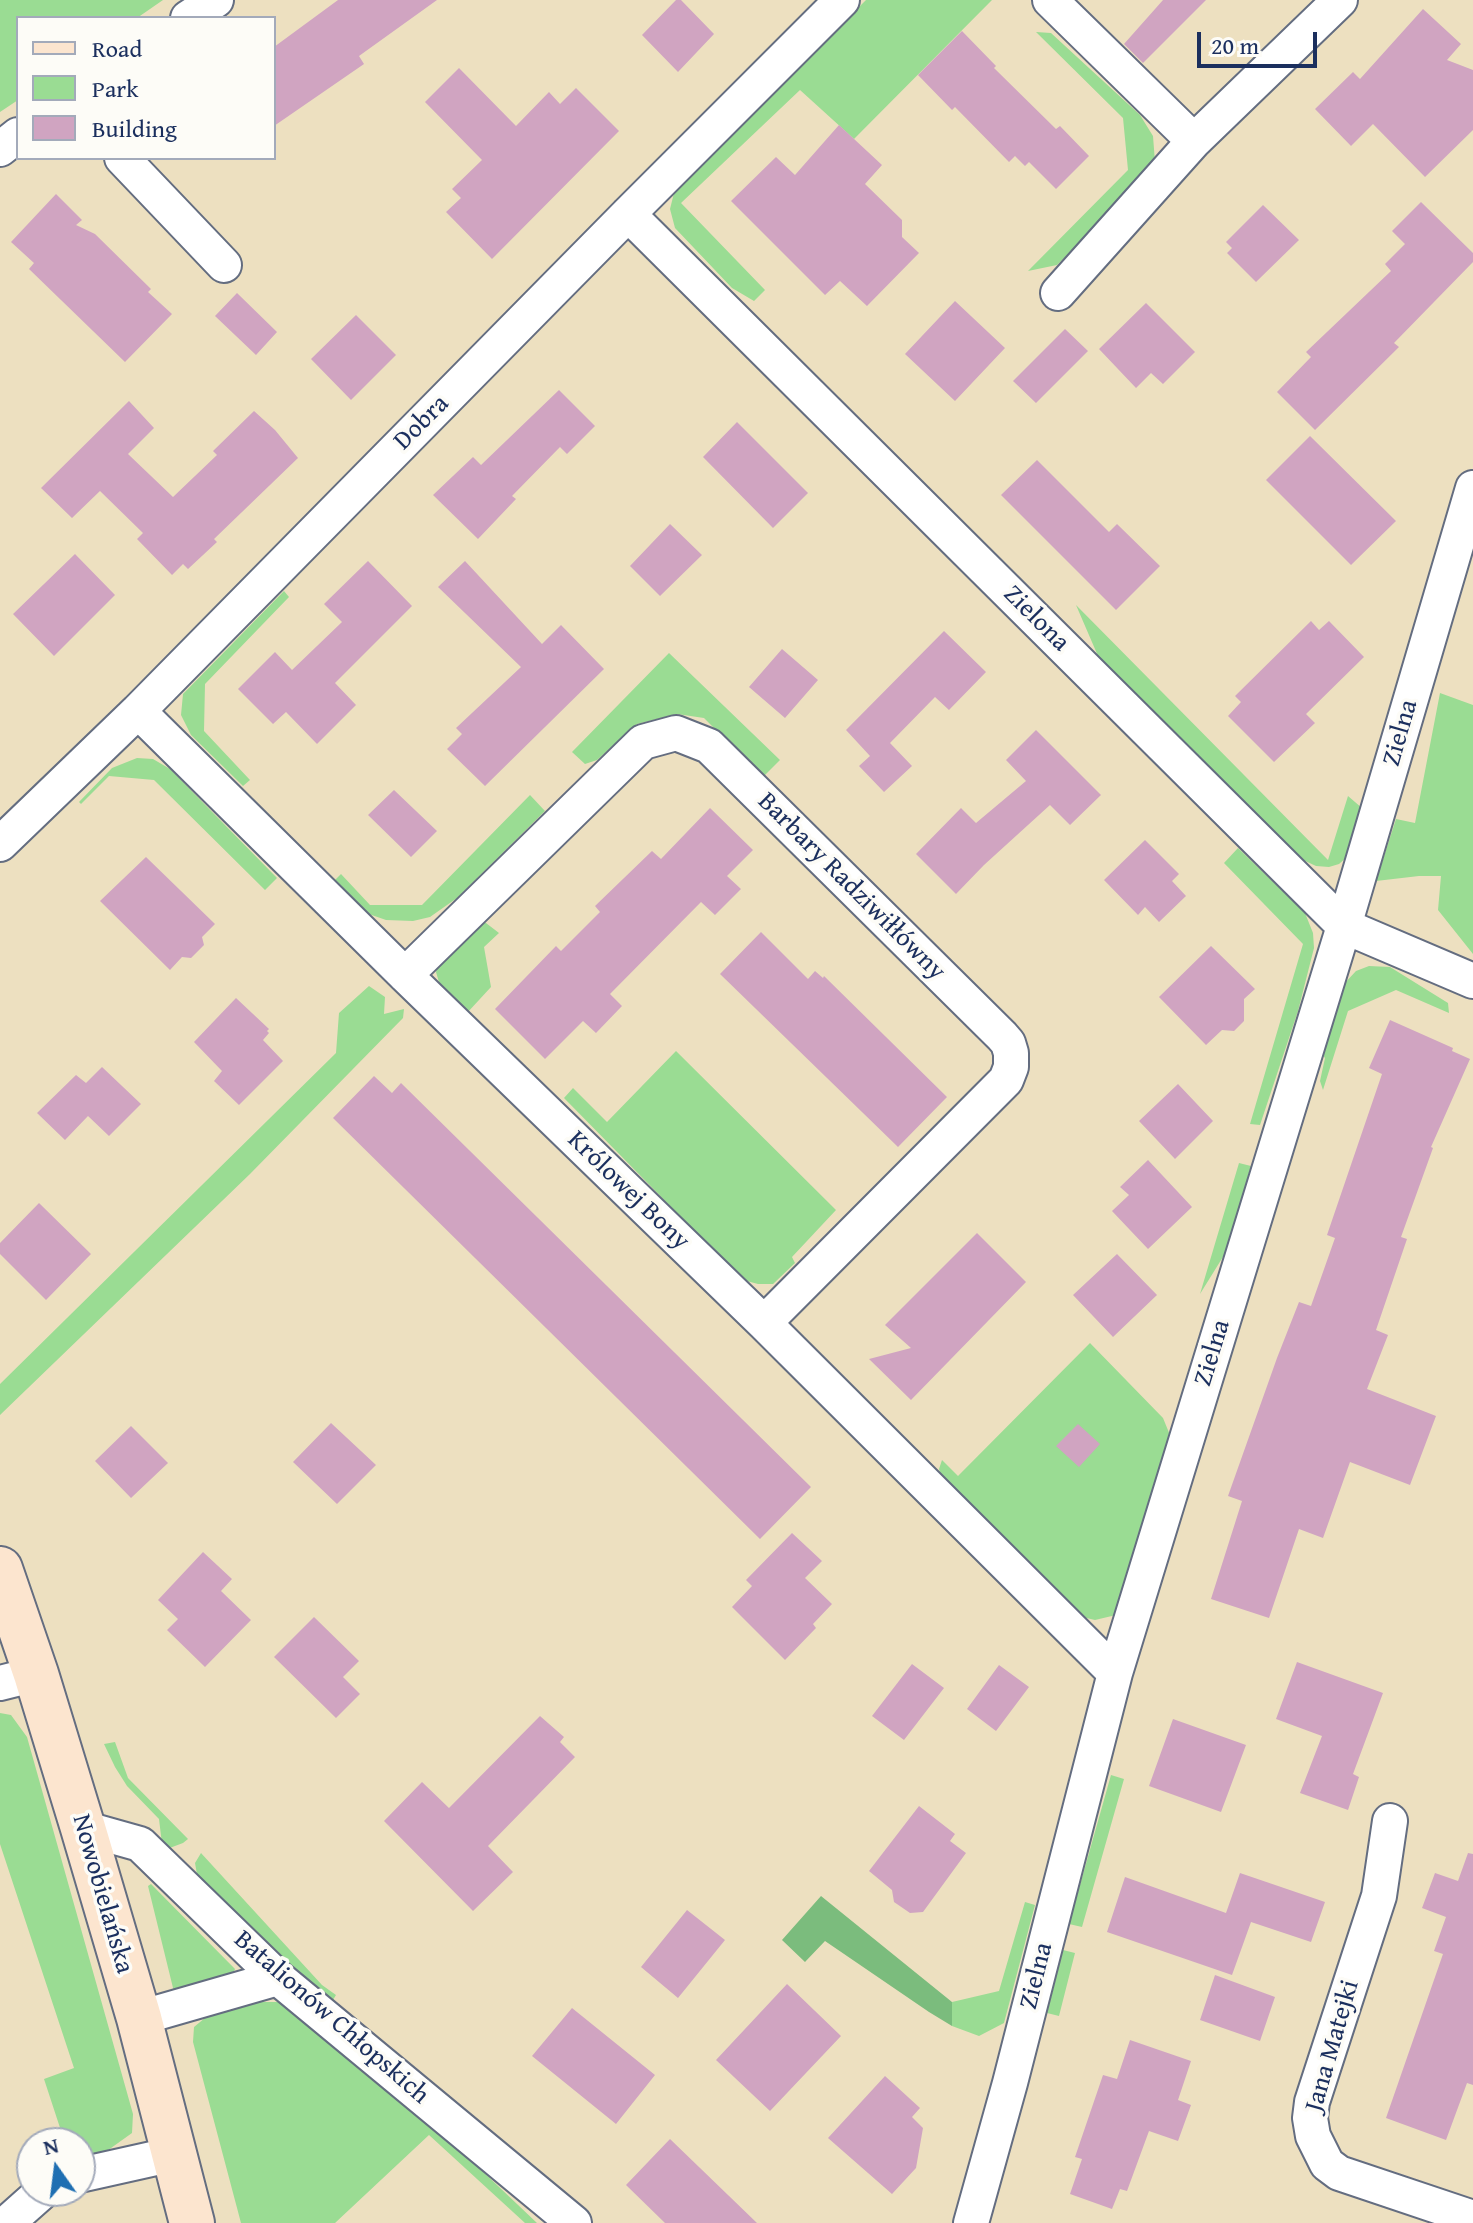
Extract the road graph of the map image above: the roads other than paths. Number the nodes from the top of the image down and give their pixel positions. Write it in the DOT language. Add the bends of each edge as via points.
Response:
graph roads {
  1 [pos="216,0"];
  2 [pos="842,0"];
  3 [pos="1050,0"];
  4 [pos="1340,0"];
  5 [pos="191,16"];
  6 [pos="16,137"];
  7 [pos="1194,141"];
  8 [pos="0,149"];
  9 [pos="124,160"];
  10 [pos="628,214"];
  11 [pos="224,265"];
  12 [pos="1058,293"];
  13 [pos="1473,488"];
  14 [pos="138,711"];
  15 [pos="0,844"];
  16 [pos="1344,926"];
  17 [pos="405,975"];
  18 [pos="1473,981"];
  19 [pos="764,1323"];
  20 [pos="0,1569"];
  21 [pos="1115,1673"];
  22 [pos="18,1678"];
  23 [pos="1390,1821"];
  24 [pos="83,1828"];
  25 [pos="278,1978"];
  26 [pos="139,2018"];
  27 [pos="174,2154"];
  28 [pos="96,2171"];
  29 [pos="25,2207"];
  30 [pos="1473,2218"];
  31 [pos="7,2223"];
  32 [pos="192,2223"];
  33 [pos="574,2223"];
  34 [pos="971,2223"];
  1 -- 5 [label="street"];
  2 -- 10 [label="street, Dobra"];
  3 -- 7 [label="street"];
  4 -- 7 [label="street"];
  6 -- 8 [label="street"];
  7 -- 12 [label="street"];
  9 -- 11 [label="street"];
  10 -- 14 [label="street, Dobra"];
  10 -- 16 [label="street, Zielona"];
  13 -- 16 [label="street, Zielna"];
  14 -- 15 [label="street, Dobra"];
  14 -- 17 [label="street, Królowej Bony"];
  16 -- 18 [label="street, Zielona"];
  16 -- 21 [label="street, Zielna"];
  17 -- 19 [label="street, Królowej Bony"];
  17 -- 19 [label="street, Barbary Radziwiłłówny" via="643,742 676,733 709,746 1002,1036 1011,1053 1006,1080"];
  19 -- 21 [label="street, Królowej Bony"];
  20 -- 22 [label="street, Nowobielańska"];
  21 -- 34 [label="street, Zielna"];
  22 -- 24 [label="street, Nowobielańska"];
  23 -- 30 [label="street, Jana Matejki" via="1379,1896 1312,2102 1311,2127 1327,2164 1339,2173"];
  24 -- 25 [label="street, Batalionów Chłopskich" via="140,1844"];
  24 -- 26 [label="street, Nowobielańska"];
  25 -- 26 [label="street"];
  25 -- 33 [label="street, Batalionów Chłopskich"];
  26 -- 27 [label="street, Nowobielańska"];
  27 -- 28 [label="street"];
  27 -- 32 [label="street, Nowobielańska"];
  29 -- 31 [label="street"];
}
